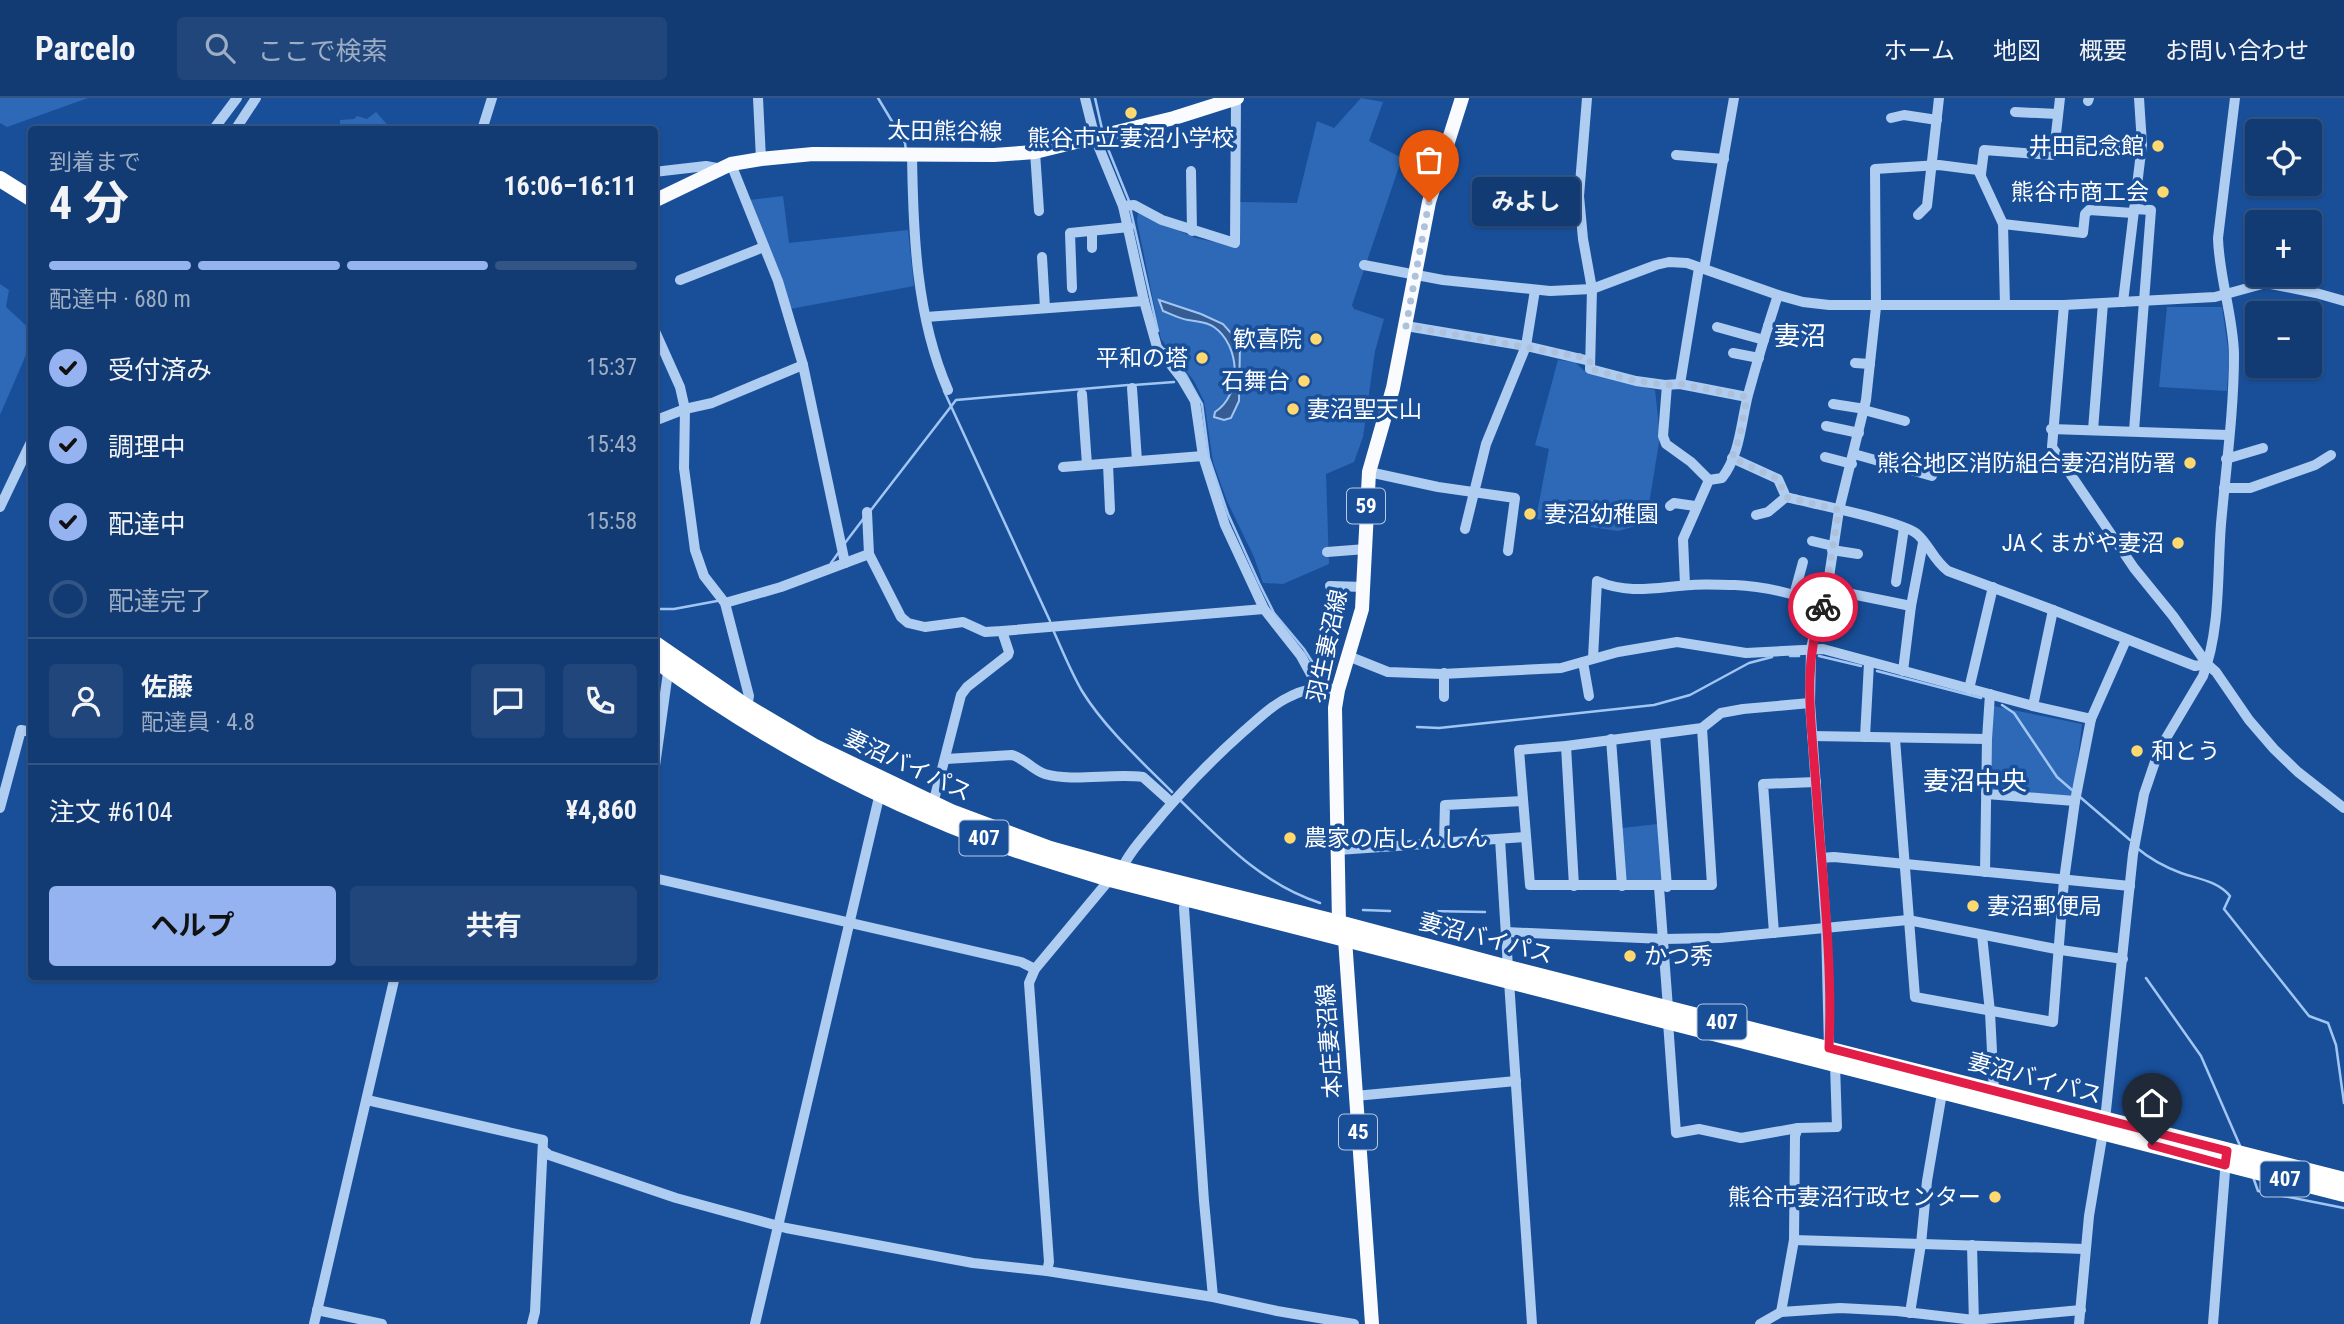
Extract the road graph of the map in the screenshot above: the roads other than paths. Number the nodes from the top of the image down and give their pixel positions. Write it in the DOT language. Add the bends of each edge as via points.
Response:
graph roads {
  1 [pos="237,98"];
  2 [pos="256,98"];
  3 [pos="492,98"];
  4 [pos="758,98"];
  5 [pos="1085,98"];
  6 [pos="1237,98"];
  7 [pos="1462,98"];
  8 [pos="1587,98"];
  9 [pos="1734,98"];
  10 [pos="1939,98"];
  11 [pos="2060,98"];
  12 [pos="2138,98"];
  13 [pos="2235,98"];
  14 [pos="2015,112"];
  15 [pos="2058,114"];
  16 [pos="1891,118"];
  17 [pos="1937,120"];
  18 [pos="216,126"];
  19 [pos="238,126"];
  20 [pos="483,126"];
  21 [pos="1095,138"];
  22 [pos="2055,142"];
  23 [pos="2142,144"];
  24 [pos="1035,152"];
  25 [pos="912,153"];
  26 [pos="1676,155"];
  27 [pos="761,159"];
  28 [pos="1724,159"];
  29 [pos="1933,166"];
  30 [pos="727,167"];
  31 [pos="1191,171"];
  32 [pos="658,172"];
  33 [pos="1981,174"];
  34 [pos="0,179"];
  35 [pos="0,191"];
  36 [pos="28,197"];
  37 [pos="658,199"];
  38 [pos="1128,205"];
  39 [pos="28,208"];
  40 [pos="1039,211"];
  41 [pos="2134,211"];
  42 [pos="1918,215"];
  43 [pos="2003,225"];
  44 [pos="1129,227"];
  45 [pos="1092,231"];
  46 [pos="1192,231"];
  47 [pos="764,247"];
  48 [pos="1092,248"];
  49 [pos="1042,257"];
  50 [pos="1364,265"];
  51 [pos="1701,268"];
  52 [pos="1414,276"];
  53 [pos="680,280"];
  54 [pos="1072,288"];
  55 [pos="1592,289"];
  56 [pos="1535,290"];
  57 [pos="1777,295"];
  58 [pos="2225,295"];
  59 [pos="1144,300"];
  60 [pos="2144,301"];
  61 [pos="2344,301"];
  62 [pos="2123,302"];
  63 [pos="2104,303"];
  64 [pos="2005,305"];
  65 [pos="2064,305"];
  66 [pos="1876,307"];
  67 [pos="1045,308"];
  68 [pos="926,317"];
  69 [pos="1406,326"];
  70 [pos="1768,326"];
  71 [pos="1717,327"];
  72 [pos="1809,337"];
  73 [pos="658,338"];
  74 [pos="1764,340"];
  75 [pos="1526,346"];
  76 [pos="1732,353"];
  77 [pos="1759,358"];
  78 [pos="1590,360"];
  79 [pos="1855,363"];
  80 [pos="1870,364"];
  81 [pos="803,365"];
  82 [pos="1680,384"];
  83 [pos="1667,385"];
  84 [pos="1132,388"];
  85 [pos="948,390"];
  86 [pos="1082,394"];
  87 [pos="1747,397"];
  88 [pos="1833,404"];
  89 [pos="685,409"];
  90 [pos="1864,409"];
  91 [pos="658,419"];
  92 [pos="1905,421"];
  93 [pos="1826,426"];
  94 [pos="2051,429"];
  95 [pos="2094,430"];
  96 [pos="2134,431"];
  97 [pos="1860,433"];
  98 [pos="2228,435"];
  99 [pos="28,448"];
  100 [pos="2263,448"];
  101 [pos="2331,455"];
  102 [pos="1203,456"];
  103 [pos="1825,457"];
  104 [pos="1732,458"];
  105 [pos="1853,459"];
  106 [pos="2226,459"];
  107 [pos="1137,461"];
  108 [pos="1108,464"];
  109 [pos="1087,465"];
  110 [pos="1063,467"];
  111 [pos="1369,472"];
  112 [pos="1932,476"];
  113 [pos="1709,480"];
  114 [pos="2224,488"];
  115 [pos="1474,491"];
  116 [pos="1786,497"];
  117 [pos="1671,506"];
  118 [pos="1695,506"];
  119 [pos="0,507"];
  120 [pos="1110,510"];
  121 [pos="1839,510"];
  122 [pos="867,512"];
  123 [pos="1756,515"];
  124 [pos="1904,528"];
  125 [pos="1465,529"];
  126 [pos="1812,541"];
  127 [pos="1923,543"];
  128 [pos="1833,548"];
  129 [pos="1366,549"];
  130 [pos="1508,551"];
  131 [pos="1328,552"];
  132 [pos="869,554"];
  133 [pos="1858,554"];
  134 [pos="1803,562"];
  135 [pos="845,563"];
  136 [pos="1896,582"];
  137 [pos="1330,586"];
  138 [pos="1685,586"];
  139 [pos="1364,587"];
  140 [pos="1993,587"];
  141 [pos="1828,589"];
  142 [pos="1794,595"];
  143 [pos="725,603"];
  144 [pos="1825,604"];
  145 [pos="1911,606"];
  146 [pos="1264,609"];
  147 [pos="2053,610"];
  148 [pos="1002,631"];
  149 [pos="2126,640"];
  150 [pos="1812,644"];
  151 [pos="1348,656"];
  152 [pos="1588,660"];
  153 [pos="665,662"];
  154 [pos="1869,663"];
  155 [pos="2207,664"];
  156 [pos="1903,671"];
  157 [pos="1419,673"];
  158 [pos="1444,673"];
  159 [pos="1415,685"];
  160 [pos="1318,687"];
  161 [pos="1969,689"];
  162 [pos="1338,690"];
  163 [pos="1990,694"];
  164 [pos="1589,695"];
  165 [pos="1444,697"];
  166 [pos="1810,703"];
  167 [pos="2033,706"];
  168 [pos="747,707"];
  169 [pos="2091,719"];
  170 [pos="1702,728"];
  171 [pos="28,731"];
  172 [pos="658,733"];
  173 [pos="1656,735"];
  174 [pos="1812,736"];
  175 [pos="1865,737"];
  176 [pos="1612,739"];
  177 [pos="1895,739"];
  178 [pos="1987,739"];
  179 [pos="1566,746"];
  180 [pos="946,759"];
  181 [pos="1816,782"];
  182 [pos="2344,792"];
  183 [pos="880,793"];
  184 [pos="1986,793"];
  185 [pos="2334,799"];
  186 [pos="1522,801"];
  187 [pos="2075,801"];
  188 [pos="1171,802"];
  189 [pos="933,804"];
  190 [pos="0,808"];
  191 [pos="2344,808"];
  192 [pos="1525,837"];
  193 [pos="1500,839"];
  194 [pos="1444,843"];
  195 [pos="1338,850"];
  196 [pos="1821,858"];
  197 [pos="1903,864"];
  198 [pos="1985,872"];
  199 [pos="1116,874"];
  200 [pos="658,879"];
  201 [pos="2064,880"];
  202 [pos="1574,886"];
  203 [pos="2130,886"];
  204 [pos="1622,887"];
  205 [pos="1663,887"];
  206 [pos="1186,898"];
  207 [pos="1909,920"];
  208 [pos="850,923"];
  209 [pos="1339,923"];
  210 [pos="1826,927"];
  211 [pos="1506,932"];
  212 [pos="1774,933"];
  213 [pos="1982,935"];
  214 [pos="1345,939"];
  215 [pos="1663,939"];
  216 [pos="2061,950"];
  217 [pos="2123,959"];
  218 [pos="1035,970"];
  219 [pos="1508,975"];
  220 [pos="394,980"];
  221 [pos="1990,1012"];
  222 [pos="1668,1015"];
  223 [pos="1832,1056"];
  224 [pos="1516,1081"];
  225 [pos="1994,1091"];
  226 [pos="1942,1093"];
  227 [pos="1355,1096"];
  228 [pos="367,1100"];
  229 [pos="2104,1126"];
  230 [pos="1798,1128"];
  231 [pos="544,1151"];
  232 [pos="2226,1158"];
  233 [pos="2344,1180"];
  234 [pos="2344,1194"];
  235 [pos="778,1224"];
  236 [pos="1794,1240"];
  237 [pos="1921,1244"];
  238 [pos="1972,1245"];
  239 [pos="2085,1249"];
  240 [pos="1047,1271"];
  241 [pos="1213,1297"];
  242 [pos="317,1310"];
  243 [pos="2081,1310"];
  244 [pos="1781,1312"];
  245 [pos="1910,1313"];
  246 [pos="1974,1322"];
  247 [pos="314,1324"];
  248 [pos="382,1324"];
  249 [pos="531,1324"];
  250 [pos="755,1324"];
  251 [pos="1354,1324"];
  252 [pos="1373,1324"];
  253 [pos="1532,1324"];
  254 [pos="1760,1324"];
  255 [pos="2079,1324"];
  256 [pos="2213,1324"];
  1 -- 18 [label="street"];
  2 -- 19 [label="street"];
  3 -- 20 [label="street"];
  4 -- 27 [label="street"];
  5 -- 21 [label="street"];
  6 -- 21 [label="main road, 太田熊谷線"];
  6 -- 46 [label="street" via="1236,243"];
  7 -- 52 [label="main road, 羽生妻沼線 / 59" via="1432,189"];
  8 -- 55 [label="street" via="1579,196"];
  9 -- 28 [label="street"];
  10 -- 17 [label="street"];
  11 -- 15 [label="street"];
  12 -- 23 [label="street"];
  13 -- 58 [label="street" via="2218,238"];
  14 -- 15 [label="street"];
  15 -- 22 [label="street"];
  16 -- 17 [label="street" via="1904,115"];
  17 -- 29 [label="street"];
  21 -- 24 [label="main road, 太田熊谷線"];
  21 -- 38 [label="street"];
  22 -- 23 [label="street"];
  22 -- 33 [label="street" via="2052,155 1984,150"];
  23 -- 41 [label="street"];
  24 -- 25 [label="main road, 太田熊谷線"];
  24 -- 40 [label="street"];
  25 -- 27 [label="main road, 太田熊谷線"];
  25 -- 68 [label="street" via="917,256"];
  26 -- 28 [label="street"];
  27 -- 30 [label="main road, 太田熊谷線"];
  28 -- 51 [label="street"];
  29 -- 33 [label="street"];
  29 -- 42 [label="street" via="1927,206"];
  29 -- 66 [label="street" via="1875,169"];
  30 -- 32 [label="street"];
  30 -- 37 [label="main road, 太田熊谷線"];
  30 -- 47 [label="street"];
  31 -- 46 [label="street"];
  33 -- 43 [label="street"];
  34 -- 36 [label="highway"];
  35 -- 39 [label="highway"];
  38 -- 44 [label="street"];
  38 -- 46 [label="street"];
  41 -- 43 [label="street" via="2090,210 2085,214 2083,233"];
  41 -- 60 [label="street" via="2151,210"];
  41 -- 62 [label="street"];
  43 -- 64 [label="street"];
  44 -- 45 [label="street"];
  44 -- 59 [label="street"];
  45 -- 48 [label="street"];
  45 -- 54 [label="street" via="1070,233"];
  47 -- 53 [label="street"];
  47 -- 81 [label="street"];
  49 -- 67 [label="street"];
  50 -- 52 [label="street"];
  51 -- 55 [label="street" via="1669,262"];
  51 -- 57 [label="street"];
  51 -- 82 [label="street"];
  52 -- 56 [label="street"];
  52 -- 69 [label="main road, 羽生妻沼線 / 59"];
  55 -- 56 [label="street"];
  55 -- 78 [label="street"];
  56 -- 75 [label="street"];
  57 -- 66 [label="street" via="1803,302"];
  57 -- 70 [label="street"];
  58 -- 60 [label="street"];
  58 -- 61 [label="street" via="2266,283"];
  58 -- 98 [label="street" via="2234,352"];
  59 -- 67 [label="street"];
  59 -- 102 [label="street" via="1157,347 1195,401"];
  60 -- 62 [label="street"];
  60 -- 96 [label="street"];
  62 -- 63 [label="street"];
  63 -- 65 [label="street"];
  63 -- 95 [label="street"];
  64 -- 65 [label="street"];
  64 -- 66 [label="street"];
  65 -- 94 [label="street"];
  66 -- 80 [label="street"];
  67 -- 68 [label="street"];
  68 -- 85 [label="street"];
  69 -- 75 [label="street"];
  69 -- 111 [label="main road, 羽生妻沼線 / 59"];
  70 -- 72 [label="street"];
  70 -- 74 [label="street"];
  71 -- 74 [label="street"];
  73 -- 89 [label="street"];
  74 -- 77 [label="street"];
  75 -- 78 [label="street"];
  75 -- 115 [label="street" via="1486,444"];
  76 -- 77 [label="street"];
  77 -- 87 [label="street"];
  78 -- 83 [label="street" via="1590,369"];
  79 -- 80 [label="street"];
  80 -- 90 [label="street"];
  81 -- 89 [label="street" via="712,403"];
  81 -- 135 [label="street"];
  82 -- 83 [label="street"];
  82 -- 87 [label="street"];
  83 -- 113 [label="street" via="1666,444"];
  84 -- 107 [label="street"];
  86 -- 109 [label="street"];
  87 -- 104 [label="street"];
  88 -- 90 [label="street"];
  89 -- 91 [label="street"];
  89 -- 143 [label="street" via="684,468 695,550 704,576"];
  90 -- 92 [label="street"];
  90 -- 97 [label="street"];
  93 -- 97 [label="street"];
  94 -- 95 [label="street"];
  94 -- 155 [label="street" via="2052,447 2134,568"];
  95 -- 96 [label="street"];
  96 -- 98 [label="street"];
  97 -- 105 [label="street"];
  98 -- 106 [label="street"];
  99 -- 119 [label="street"];
  100 -- 106 [label="street"];
  101 -- 114 [label="street" via="2315,466 2250,488"];
  102 -- 107 [label="street"];
  102 -- 146 [label="street" via="1225,525"];
  103 -- 105 [label="street"];
  104 -- 113 [label="street" via="1722,478"];
  104 -- 116 [label="street" via="1778,479"];
  105 -- 112 [label="street"];
  105 -- 121 [label="street"];
  106 -- 114 [label="street"];
  107 -- 108 [label="street"];
  108 -- 109 [label="street"];
  108 -- 120 [label="street"];
  109 -- 110 [label="street"];
  111 -- 115 [label="street"];
  111 -- 129 [label="main road, 羽生妻沼線 / 59"];
  113 -- 118 [label="street"];
  114 -- 155 [label="street" via="2218,596"];
  115 -- 125 [label="street"];
  115 -- 130 [label="street" via="1515,498"];
  116 -- 121 [label="street"];
  116 -- 123 [label="street" via="1768,512"];
  117 -- 118 [label="street"];
  118 -- 138 [label="street" via="1682,546"];
  121 -- 124 [label="street"];
  121 -- 128 [label="street"];
  122 -- 132 [label="street"];
  124 -- 127 [label="street"];
  124 -- 136 [label="street"];
  126 -- 128 [label="street"];
  127 -- 140 [label="street" via="1948,571"];
  127 -- 145 [label="street"];
  128 -- 133 [label="street"];
  128 -- 141 [label="street"];
  129 -- 131 [label="street"];
  129 -- 139 [label="main road, 羽生妻沼線 / 59"];
  132 -- 135 [label="street"];
  132 -- 148 [label="street" via="908,623 932,628 953,621 985,632"];
  134 -- 142 [label="street"];
  135 -- 143 [label="street"];
  137 -- 139 [label="street"];
  138 -- 142 [label="street" via="1740,585"];
  138 -- 152 [label="street" via="1621,590 1597,581"];
  139 -- 151 [label="main road, 羽生妻沼線 / 59"];
  140 -- 147 [label="street"];
  140 -- 161 [label="street"];
  141 -- 144 [label="street"];
  141 -- 145 [label="street"];
  142 -- 144 [label="street"];
  143 -- 168 [label="street" via="749,696"];
  144 -- 150 [label="street"];
  145 -- 156 [label="street"];
  146 -- 148 [label="street"];
  146 -- 160 [label="street" via="1301,656"];
  147 -- 149 [label="street"];
  147 -- 167 [label="street"];
  148 -- 180 [label="street" via="1008,655 961,695"];
  149 -- 155 [label="street" via="2195,666"];
  149 -- 169 [label="street"];
  150 -- 152 [label="street" via="1746,653 1677,642"];
  150 -- 154 [label="street"];
  150 -- 166 [label="street"];
  151 -- 157 [label="street" via="1388,672"];
  151 -- 162 [label="main road, 羽生妻沼線 / 59"];
  152 -- 158 [label="street" via="1561,668"];
  152 -- 164 [label="street"];
  153 -- 168 [label="highway, 妻沼バイパス / 407"];
  153 -- 172 [label="street"];
  153 -- 183 [label="highway, 妻沼バイパス / 407" via="750,724"];
  154 -- 156 [label="street"];
  154 -- 175 [label="street"];
  155 -- 185 [label="street" via="2266,740"];
  155 -- 203 [label="street" via="2149,772"];
  156 -- 161 [label="street"];
  157 -- 158 [label="street"];
  157 -- 159 [label="street"];
  158 -- 165 [label="street"];
  160 -- 162 [label="street"];
  160 -- 188 [label="street" via="1290,696 1265,712"];
  161 -- 163 [label="street"];
  162 -- 195 [label="main road, 羽生妻沼線 / 59" via="1334,729"];
  163 -- 167 [label="street"];
  163 -- 178 [label="street"];
  166 -- 170 [label="street" via="1721,713"];
  166 -- 174 [label="street"];
  167 -- 169 [label="street"];
  168 -- 189 [label="highway, 妻沼バイパス / 407" via="813,746"];
  169 -- 187 [label="street"];
  170 -- 173 [label="street"];
  170 -- 205 [label="street" via="1712,886"];
  171 -- 190 [label="street" via="21,730"];
  173 -- 176 [label="street"];
  173 -- 205 [label="street"];
  174 -- 175 [label="street"];
  174 -- 181 [label="street"];
  175 -- 177 [label="street"];
  176 -- 179 [label="street"];
  176 -- 204 [label="street"];
  177 -- 178 [label="street"];
  177 -- 197 [label="street"];
  178 -- 184 [label="street"];
  179 -- 186 [label="street" via="1519,750"];
  179 -- 202 [label="street"];
  180 -- 188 [label="street" via="1012,755 1052,775 1143,777"];
  180 -- 189 [label="street"];
  181 -- 196 [label="street"];
  181 -- 212 [label="street" via="1763,784"];
  182 -- 185 [label="street"];
  183 -- 199 [label="highway, 妻沼バイパス / 407" via="1008,847"];
  183 -- 208 [label="street"];
  184 -- 187 [label="street"];
  184 -- 198 [label="street"];
  185 -- 191 [label="street"];
  186 -- 192 [label="street"];
  186 -- 194 [label="street" via="1445,805"];
  187 -- 201 [label="street"];
  188 -- 199 [label="street"];
  189 -- 199 [label="highway, 妻沼バイパス / 407"];
  192 -- 193 [label="street"];
  192 -- 202 [label="street" via="1530,885"];
  193 -- 194 [label="street"];
  193 -- 211 [label="street"];
  194 -- 195 [label="street"];
  195 -- 209 [label="main road, 羽生妻沼線 / 59"];
  196 -- 197 [label="street"];
  196 -- 210 [label="street"];
  197 -- 198 [label="street"];
  197 -- 207 [label="street"];
  198 -- 201 [label="street"];
  199 -- 206 [label="highway, 妻沼バイパス / 407"];
  199 -- 209 [label="highway, 妻沼バイパス / 407"];
  199 -- 218 [label="street"];
  200 -- 208 [label="street"];
  201 -- 203 [label="street"];
  201 -- 216 [label="street"];
  202 -- 204 [label="street"];
  203 -- 217 [label="street"];
  204 -- 205 [label="street"];
  205 -- 215 [label="street"];
  206 -- 214 [label="highway, 妻沼バイパス / 407"];
  206 -- 241 [label="street" via="1184,921"];
  207 -- 210 [label="street"];
  207 -- 213 [label="street"];
  207 -- 221 [label="street" via="1915,997"];
  208 -- 218 [label="street" via="1021,962"];
  208 -- 235 [label="street"];
  209 -- 214 [label="main road, 本庄妻沼線 / 45"];
  209 -- 219 [label="highway, 妻沼バイパス / 407"];
  210 -- 212 [label="street"];
  210 -- 223 [label="street"];
  211 -- 215 [label="street"];
  211 -- 219 [label="street"];
  212 -- 215 [label="street"];
  213 -- 216 [label="street"];
  213 -- 221 [label="street"];
  214 -- 219 [label="highway, 妻沼バイパス / 407"];
  214 -- 227 [label="main road, 本庄妻沼線 / 45"];
  215 -- 222 [label="street"];
  216 -- 217 [label="street"];
  216 -- 221 [label="street" via="2053,1022"];
  217 -- 229 [label="street"];
  218 -- 240 [label="street" via="1028,983"];
  219 -- 222 [label="highway, 妻沼バイパス / 407"];
  219 -- 224 [label="street"];
  220 -- 228 [label="street"];
  221 -- 225 [label="street"];
  222 -- 223 [label="highway, 妻沼バイパス / 407"];
  222 -- 230 [label="street" via="1676,1133 1699,1129 1741,1138"];
  223 -- 225 [label="highway, 妻沼バイパス / 407"];
  223 -- 226 [label="highway, 妻沼バイパス / 407"];
  223 -- 230 [label="street" via="1837,1127"];
  224 -- 227 [label="street"];
  224 -- 253 [label="street"];
  225 -- 229 [label="highway, 妻沼バイパス / 407"];
  226 -- 229 [label="highway, 妻沼バイパス / 407"];
  226 -- 237 [label="street"];
  227 -- 252 [label="main road, 本庄妻沼線 / 45"];
  228 -- 231 [label="street" via="543,1140"];
  228 -- 242 [label="street"];
  229 -- 232 [label="highway, 妻沼バイパス / 407"];
  229 -- 239 [label="street"];
  230 -- 236 [label="street"];
  231 -- 235 [label="street" via="676,1198"];
  231 -- 249 [label="street"];
  232 -- 233 [label="highway, 妻沼バイパス / 407"];
  232 -- 234 [label="highway, 妻沼バイパス / 407"];
  232 -- 256 [label="street"];
  235 -- 240 [label="street" via="973,1263"];
  235 -- 250 [label="street"];
  236 -- 237 [label="street"];
  236 -- 244 [label="street"];
  237 -- 238 [label="street"];
  237 -- 245 [label="street"];
  238 -- 239 [label="street"];
  238 -- 246 [label="street"];
  239 -- 243 [label="street"];
  240 -- 241 [label="street"];
  241 -- 251 [label="street"];
  242 -- 247 [label="street"];
  242 -- 248 [label="street"];
  243 -- 246 [label="street"];
  243 -- 255 [label="street"];
  244 -- 245 [label="street" via="1840,1308"];
  244 -- 254 [label="street"];
  245 -- 246 [label="street"];
}
